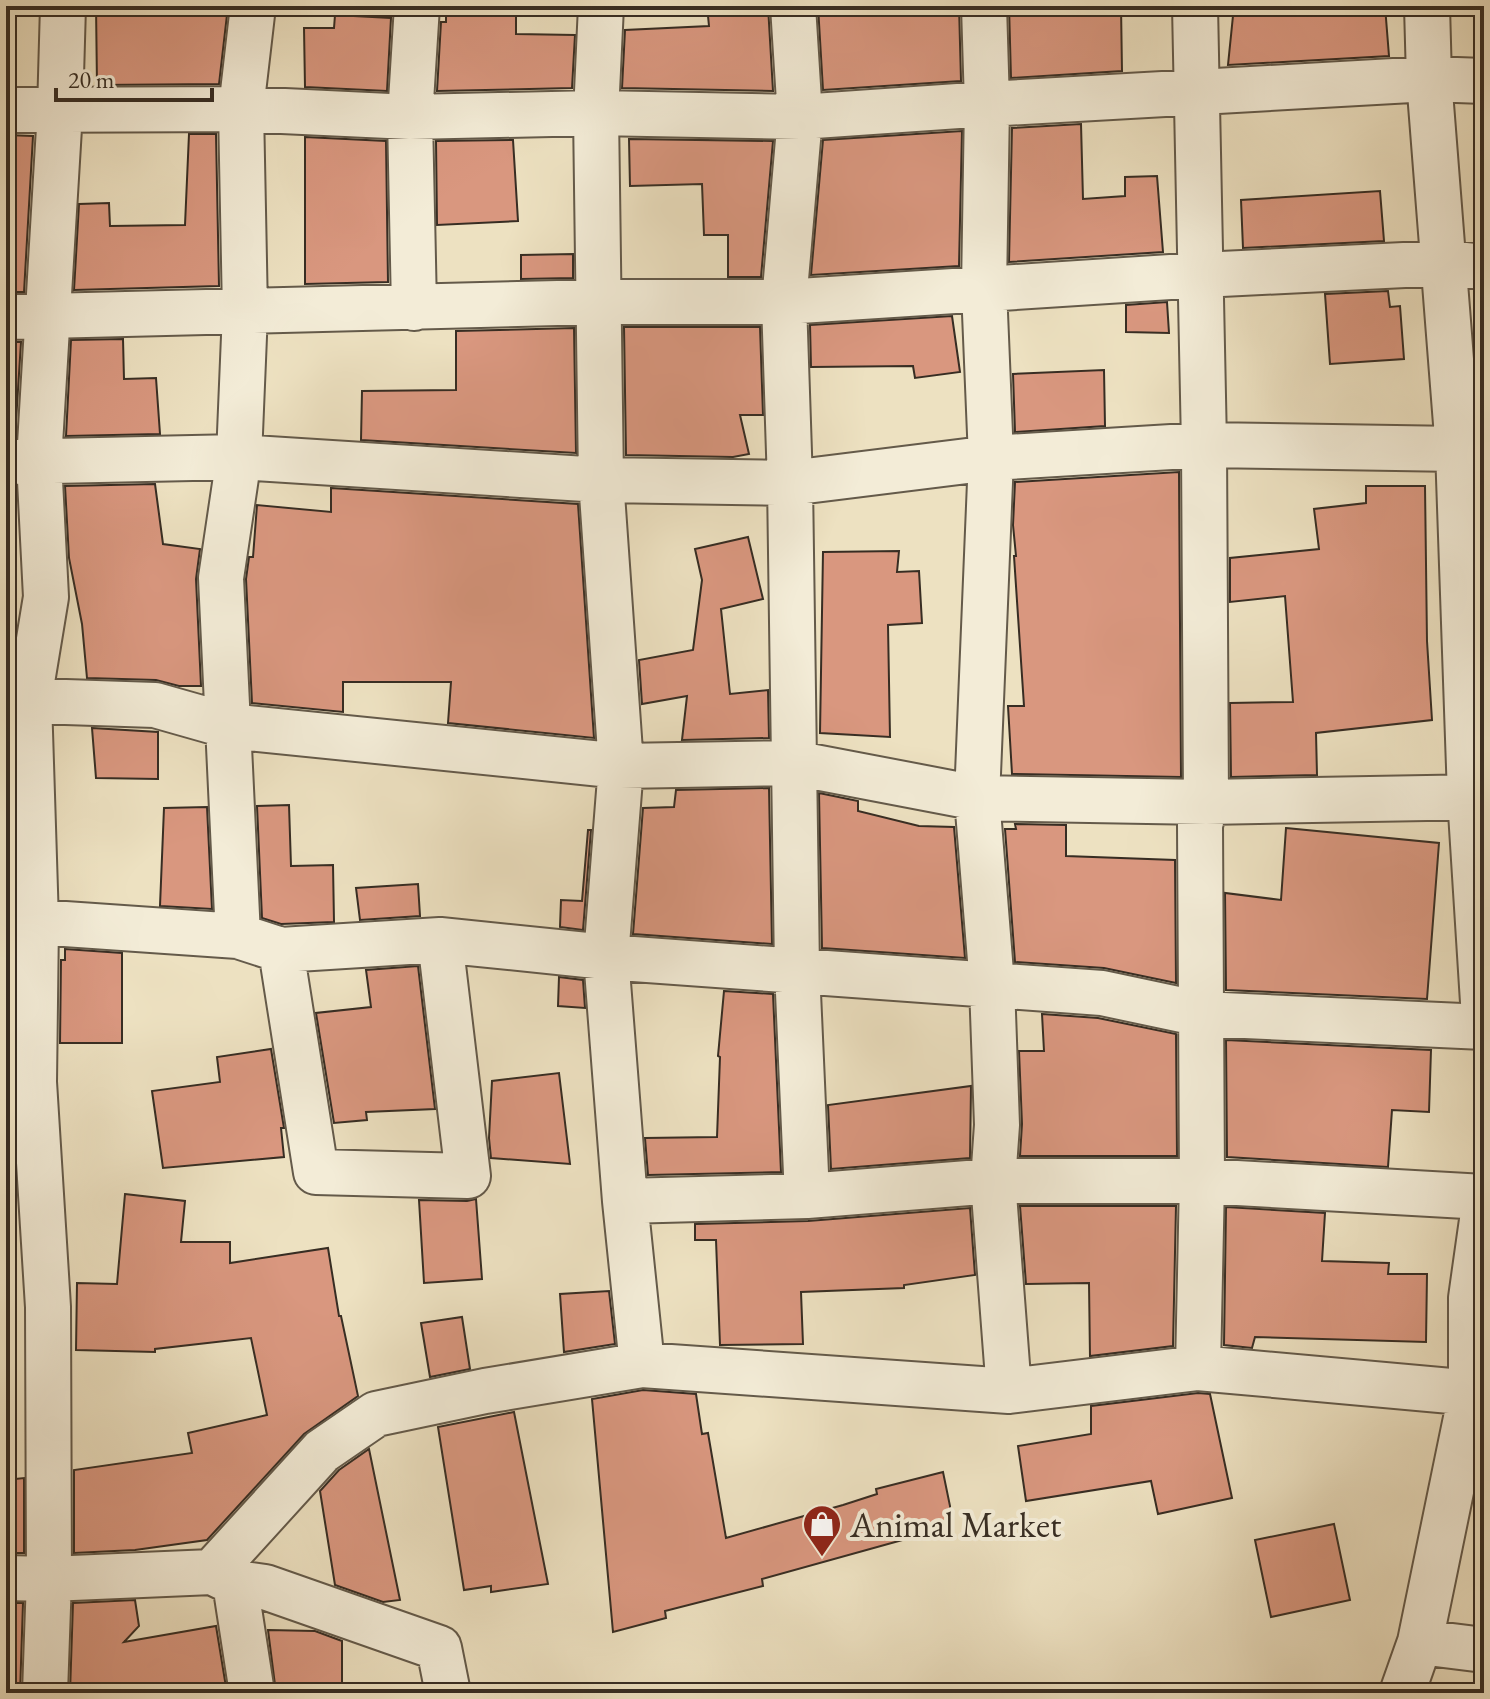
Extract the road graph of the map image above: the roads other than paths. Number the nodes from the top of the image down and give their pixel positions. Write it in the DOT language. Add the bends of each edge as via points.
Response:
graph roads {
  1 [pos="63,6"];
  2 [pos="253,6"];
  3 [pos="417,6"];
  4 [pos="601,6"];
  5 [pos="793,6"];
  6 [pos="984,6"];
  7 [pos="1195,6"];
  8 [pos="1427,6"];
  9 [pos="1429,79"];
  10 [pos="1484,81"];
  11 [pos="1196,92"];
  12 [pos="987,104"];
  13 [pos="241,109"];
  14 [pos="6,110"];
  15 [pos="60,111"];
  16 [pos="596,113"];
  17 [pos="410,117"];
  18 [pos="800,117"];
  19 [pos="1464,265"];
  20 [pos="1201,275"];
  21 [pos="984,289"];
  22 [pos="597,302"];
  23 [pos="784,302"];
  24 [pos="414,308"];
  25 [pos="245,312"];
  26 [pos="27,317"];
  27 [pos="1204,445"];
  28 [pos="1471,451"];
  29 [pos="239,457"];
  30 [pos="991,458"];
  31 [pos="23,462"];
  32 [pos="601,480"];
  33 [pos="790,483"];
  34 [pos="1474,625"];
  35 [pos="18,700"];
  36 [pos="229,726"];
  37 [pos="794,763"];
  38 [pos="621,766"];
  39 [pos="1477,797"];
  40 [pos="977,798"];
  41 [pos="1206,802"];
  42 [pos="21,919"];
  43 [pos="238,936"];
  44 [pos="440,940"];
  45 [pos="281,950"];
  46 [pos="606,957"];
  47 [pos="797,970"];
  48 [pos="992,985"];
  49 [pos="1201,1014"];
  50 [pos="1484,1018"];
  51 [pos="1484,1027"];
  52 [pos="20,1081"];
  53 [pos="993,1181"];
  54 [pos="1202,1181"];
  55 [pos="807,1196"];
  56 [pos="1484,1197"];
  57 [pos="625,1201"];
  58 [pos="1484,1206"];
  59 [pos="642,1365"];
  60 [pos="1198,1368"];
  61 [pos="1009,1391"];
  62 [pos="1477,1394"];
  63 [pos="6,1578"];
  64 [pos="224,1578"];
  65 [pos="49,1579"];
  66 [pos="1420,1642"];
  67 [pos="1484,1650"];
  68 [pos="45,1693"];
  69 [pos="252,1693"];
  70 [pos="448,1693"];
  71 [pos="1402,1693"];
  1 -- 15 [label="street"];
  2 -- 13 [label="street"];
  3 -- 17 [label="street"];
  4 -- 16 [label="street"];
  5 -- 18 [label="street"];
  6 -- 12 [label="street"];
  7 -- 11 [label="street"];
  8 -- 9 [label="street"];
  9 -- 10 [label="street"];
  9 -- 11 [label="street"];
  9 -- 19 [label="street"];
  11 -- 12 [label="street"];
  11 -- 20 [label="street"];
  12 -- 18 [label="street"];
  12 -- 21 [label="street"];
  13 -- 15 [label="street"];
  13 -- 17 [label="street"];
  13 -- 25 [label="street"];
  14 -- 15 [label="street"];
  15 -- 26 [label="street"];
  16 -- 17 [label="street"];
  16 -- 18 [label="street"];
  16 -- 22 [label="street"];
  17 -- 24 [label="street"];
  18 -- 23 [label="street"];
  19 -- 20 [label="street"];
  19 -- 28 [label="street"];
  20 -- 21 [label="street"];
  20 -- 27 [label="street"];
  21 -- 23 [label="street"];
  21 -- 30 [label="street"];
  22 -- 23 [label="street"];
  22 -- 24 [label="street"];
  22 -- 32 [label="street"];
  23 -- 33 [label="street"];
  24 -- 25 [label="street"];
  25 -- 26 [label="street"];
  25 -- 29 [label="street"];
  26 -- 31 [label="street"];
  27 -- 28 [label="street"];
  27 -- 30 [label="street"];
  27 -- 41 [label="street"];
  28 -- 34 [label="street"];
  29 -- 31 [label="street"];
  29 -- 32 [label="street"];
  29 -- 36 [label="street" via="221,578"];
  30 -- 33 [label="street"];
  30 -- 40 [label="street"];
  31 -- 35 [label="street" via="46,597"];
  32 -- 33 [label="street"];
  32 -- 38 [label="street"];
  33 -- 37 [label="street"];
  34 -- 39 [label="street"];
  35 -- 36 [label="street" via="155,705"];
  35 -- 42 [label="street"];
  36 -- 38 [label="street"];
  36 -- 43 [label="street"];
  37 -- 38 [label="street"];
  37 -- 40 [label="street"];
  37 -- 47 [label="street"];
  38 -- 46 [label="street"];
  39 -- 41 [label="street"];
  39 -- 50 [label="street"];
  40 -- 41 [label="street"];
  40 -- 48 [label="street"];
  41 -- 49 [label="street" via="1200,825"];
  42 -- 43 [label="street"];
  42 -- 52 [label="street"];
  43 -- 45 [label="street"];
  44 -- 45 [label="street"];
  44 -- 45 [label="street" via="468,1176 316,1172"];
  44 -- 46 [label="street"];
  46 -- 47 [label="street"];
  46 -- 57 [label="street"];
  47 -- 48 [label="street"];
  47 -- 55 [label="street"];
  48 -- 49 [label="street" via="1102,993"];
  48 -- 53 [label="street" via="997,1125"];
  49 -- 51 [label="street"];
  49 -- 54 [label="street"];
  52 -- 65 [label="street" via="48,1307"];
  53 -- 54 [label="street"];
  53 -- 55 [label="street"];
  53 -- 61 [label="street"];
  54 -- 56 [label="street"];
  54 -- 60 [label="street"];
  55 -- 57 [label="street"];
  57 -- 59 [label="street"];
  58 -- 62 [label="street" via="1471,1298"];
  59 -- 61 [label="street"];
  59 -- 64 [label="street" via="376,1414 322,1451"];
  60 -- 61 [label="street"];
  60 -- 62 [label="street"];
  62 -- 66 [label="street"];
  63 -- 65 [label="street"];
  64 -- 65 [label="street"];
  64 -- 69 [label="street"];
  64 -- 70 [label="street" via="265,1587 439,1648"];
  65 -- 68 [label="street"];
  66 -- 67 [label="street"];
  66 -- 71 [label="street"];
}
